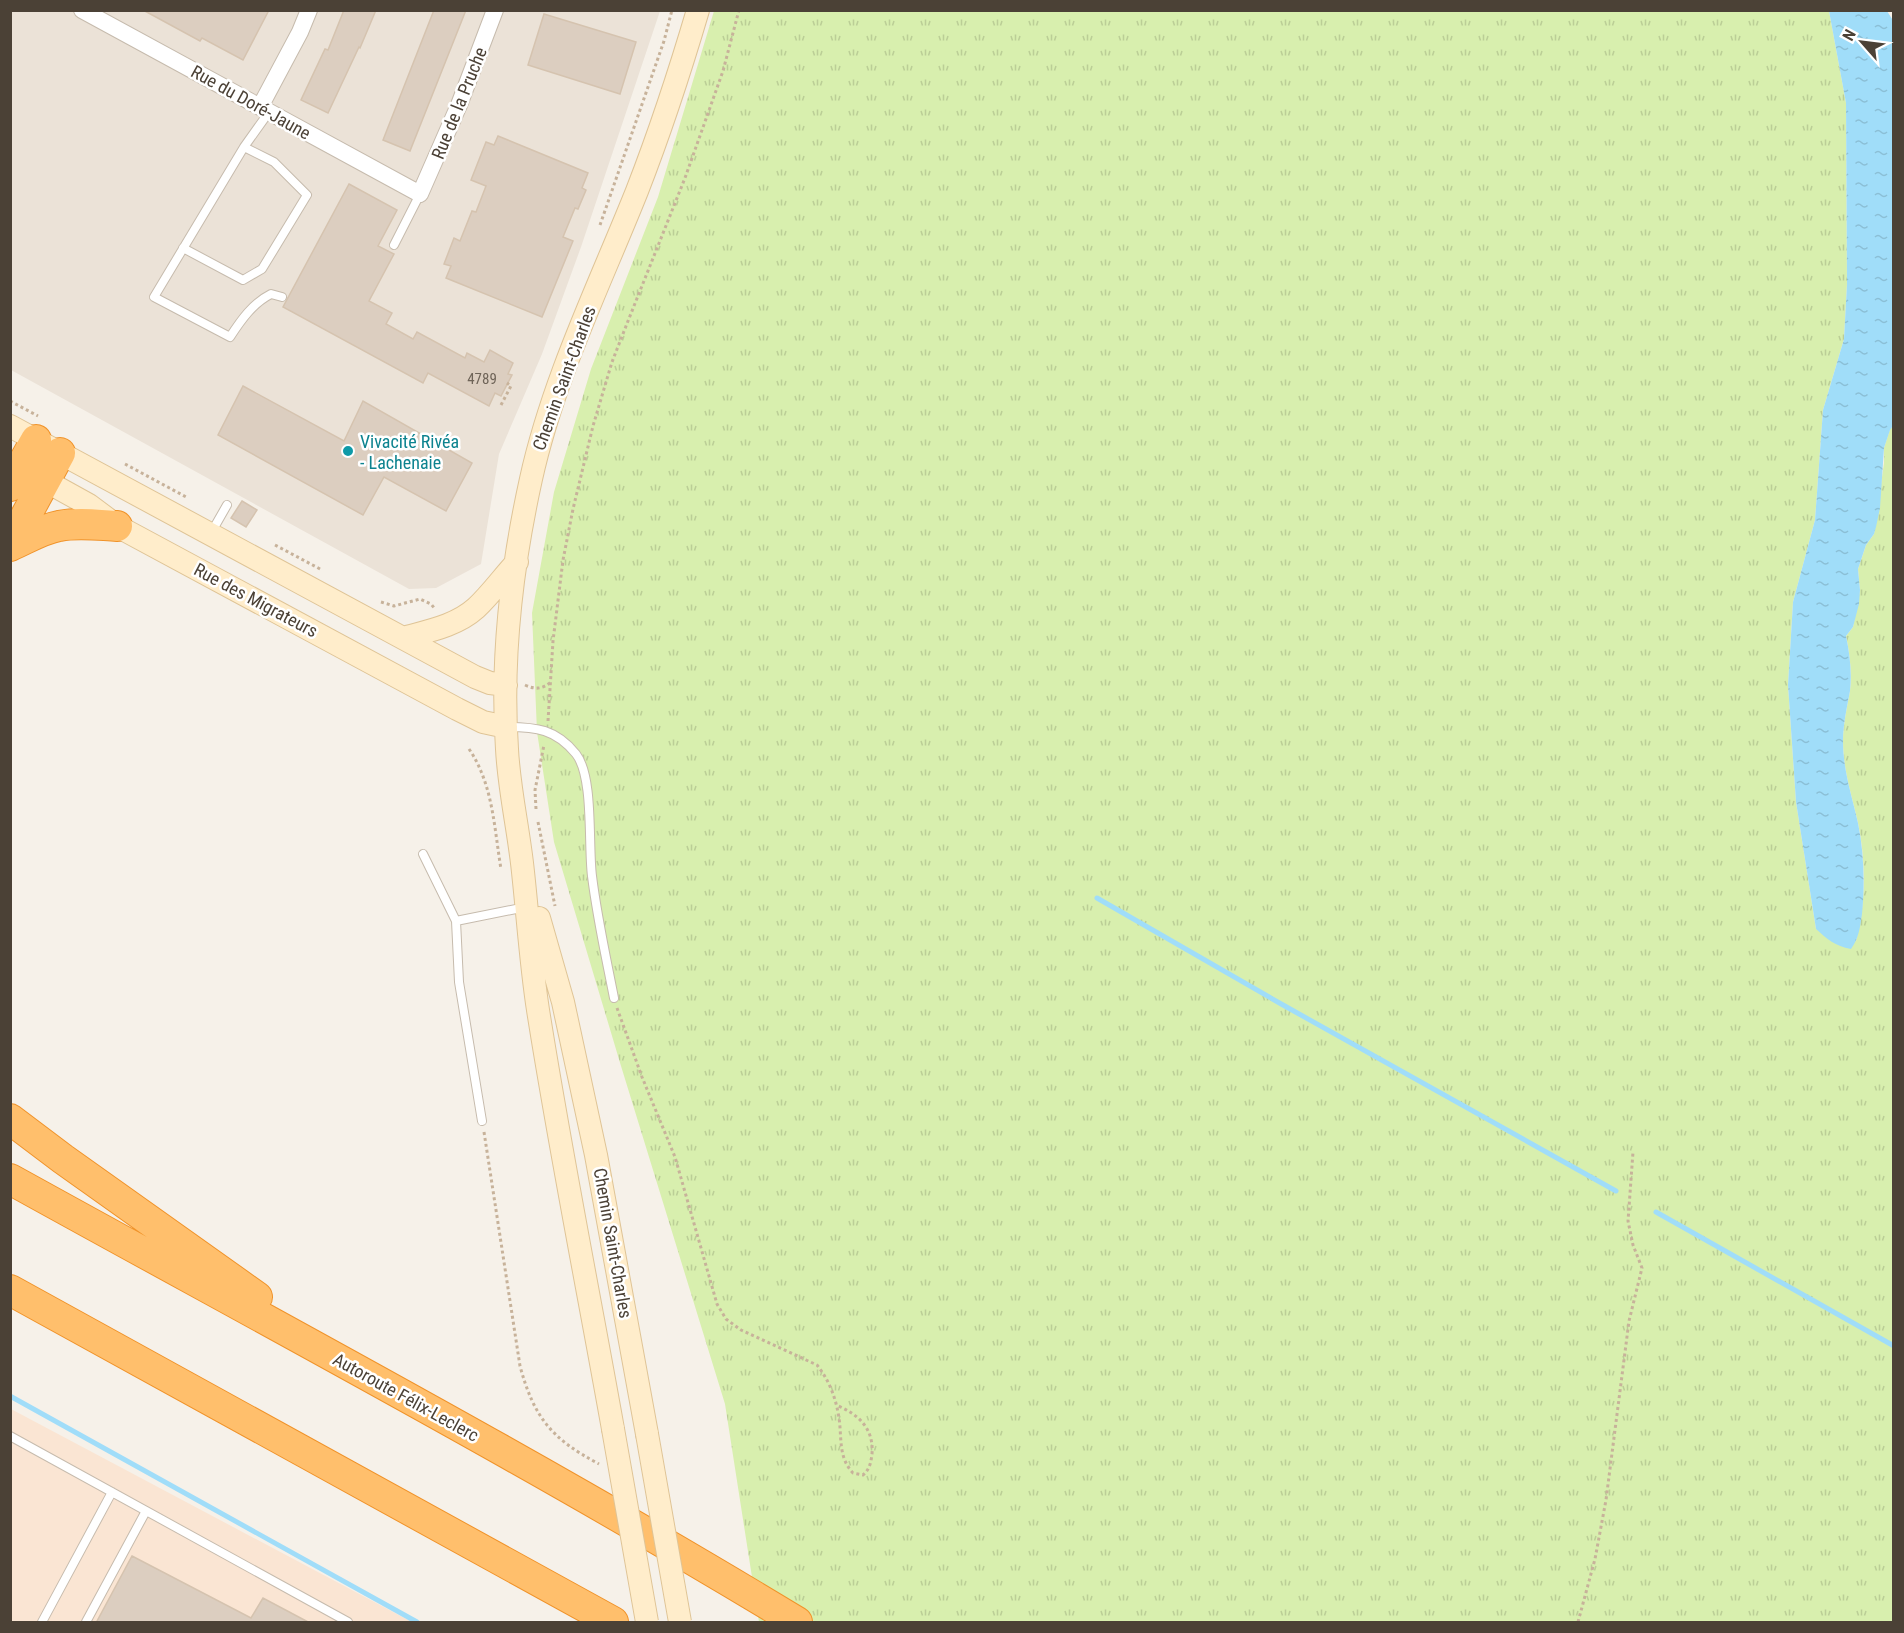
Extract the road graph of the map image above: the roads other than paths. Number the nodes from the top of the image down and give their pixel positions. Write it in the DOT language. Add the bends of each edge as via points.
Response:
graph roads {
  1 [pos="82,10"];
  2 [pos="309,10"];
  3 [pos="495,10"];
  4 [pos="698,10"];
  5 [pos="265,109"];
  6 [pos="244,147"];
  7 [pos="420,194"];
  8 [pos="394,245"];
  9 [pos="183,248"];
  10 [pos="282,297"];
  11 [pos="35,440"];
  12 [pos="22,474"];
  13 [pos="227,505"];
  14 [pos="117,526"];
  15 [pos="210,534"];
  16 [pos="10,546"];
  17 [pos="517,562"];
  18 [pos="402,638"];
  19 [pos="515,684"];
  20 [pos="506,727"];
  21 [pos="423,854"];
  22 [pos="531,905"];
  23 [pos="456,921"];
  24 [pos="614,998"];
  25 [pos="10,1119"];
  26 [pos="482,1121"];
  27 [pos="10,1179"];
  28 [pos="10,1290"];
  29 [pos="10,1308"];
  30 [pos="118,1349"];
  31 [pos="370,1377"];
  32 [pos="10,1436"];
  33 [pos="112,1492"];
  34 [pos="146,1511"];
  35 [pos="42,1623"];
  36 [pos="86,1623"];
  37 [pos="348,1623"];
  38 [pos="613,1623"];
  39 [pos="647,1623"];
  40 [pos="680,1623"];
  41 [pos="797,1623"];
  1 -- 5 [label="street, Rue du Doré-Jaune"];
  2 -- 5 [label="street"];
  3 -- 7 [label="street, Rue de la Pruche"];
  4 -- 17 [label="main road, Chemin Saint-Charles" via="648,161 549,411 529,485"];
  5 -- 6 [label="lane"];
  5 -- 7 [label="street, Rue du Doré-Jaune"];
  6 -- 9 [label="lane"];
  6 -- 9 [label="lane" via="274,162 307,195 296,214 262,269 243,280"];
  7 -- 8 [label="lane"];
  9 -- 10 [label="lane" via="154,297 230,337 261,299 271,294"];
  11 -- 12 [label="highway"];
  11 -- 15 [label="main road, Rue des Migrateurs"];
  12 -- 14 [label="main road, Rue des Migrateurs" via="89,506"];
  12 -- 16 [label="highway"];
  13 -- 15 [label="lane"];
  14 -- 16 [label="highway" via="79,524 49,528"];
  14 -- 20 [label="main road, Rue des Migrateurs" via="476,719"];
  15 -- 18 [label="main road, Rue des Migrateurs"];
  17 -- 18 [label="main road" via="467,615 443,627"];
  17 -- 19 [label="main road, Chemin Saint-Charles" via="511,611"];
  18 -- 19 [label="main road, Rue des Migrateurs" via="475,677 490,683"];
  19 -- 20 [label="main road, Chemin Saint-Charles"];
  20 -- 22 [label="main road, Chemin Saint-Charles" via="511,795"];
  20 -- 24 [label="lane" via="547,731 577,755 582,766 592,873"];
  21 -- 23 [label="lane"];
  22 -- 23 [label="lane"];
  22 -- 39 [label="main road, Chemin Saint-Charles, bridge" via="538,1008"];
  22 -- 40 [label="main road, Chemin Saint-Charles, bridge" via="562,1002 596,1155"];
  23 -- 26 [label="lane" via="459,982"];
  25 -- 31 [label="highway"];
  27 -- 31 [label="highway, Autoroute Félix-Leclerc"];
  28 -- 30 [label="highway"];
  29 -- 30 [label="highway"];
  30 -- 38 [label="highway"];
  31 -- 41 [label="highway, Autoroute Félix-Leclerc"];
  32 -- 33 [label="lane"];
  33 -- 34 [label="lane"];
  33 -- 35 [label="lane"];
  34 -- 36 [label="lane"];
  34 -- 37 [label="lane"];
}
